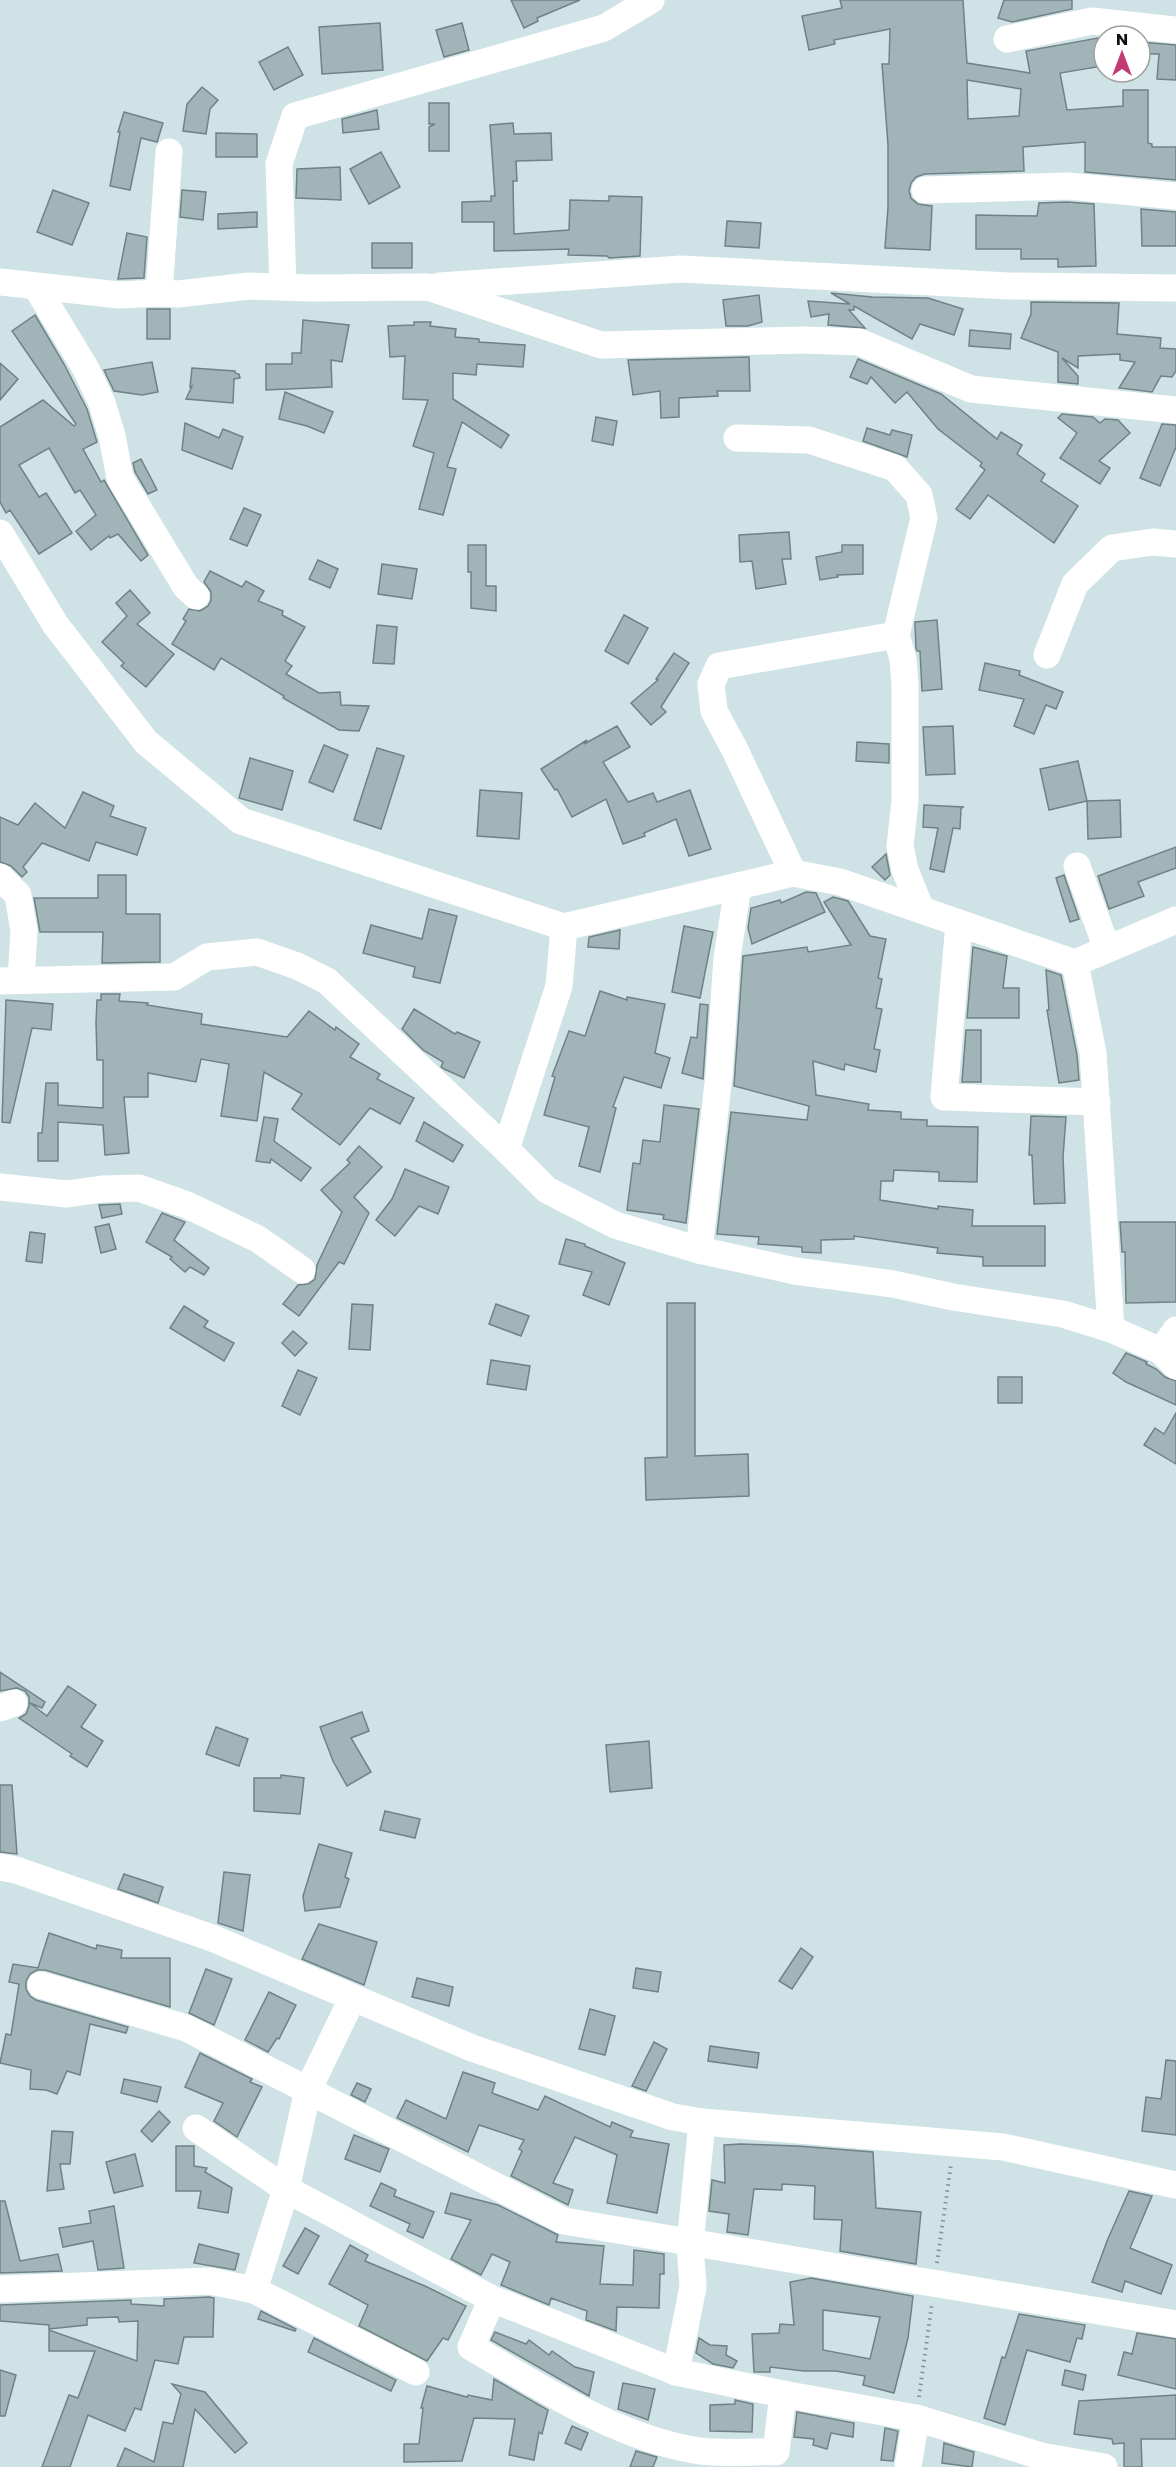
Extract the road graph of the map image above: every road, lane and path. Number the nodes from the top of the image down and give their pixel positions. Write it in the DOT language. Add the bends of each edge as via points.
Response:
graph roads {
  1 [pos="651,0"];
  2 [pos="1176,30"];
  3 [pos="1007,39"];
  4 [pos="169,152"];
  5 [pos="925,189"];
  6 [pos="1176,196"];
  7 [pos="0,282"];
  8 [pos="282,287"];
  9 [pos="428,287"];
  10 [pos="37,288"];
  11 [pos="1176,288"];
  12 [pos="159,293"];
  13 [pos="1176,410"];
  14 [pos="736,438"];
  15 [pos="0,533"];
  16 [pos="1176,544"];
  17 [pos="196,596"];
  18 [pos="896,635"];
  19 [pos="1047,656"];
  20 [pos="1077,866"];
  21 [pos="793,873"];
  22 [pos="0,877"];
  23 [pos="738,886"];
  24 [pos="921,909"];
  25 [pos="1176,920"];
  26 [pos="959,923"];
  27 [pos="564,927"];
  28 [pos="1107,949"];
  29 [pos="1075,963"];
  30 [pos="11,980"];
  31 [pos="1097,1102"];
  32 [pos="506,1149"];
  33 [pos="0,1187"];
  34 [pos="699,1250"];
  35 [pos="302,1270"];
  36 [pos="1111,1329"];
  37 [pos="1176,1330"];
  38 [pos="1168,1359"];
  39 [pos="0,1867"];
  40 [pos="41,1985"];
  41 [pos="352,1999"];
  42 [pos="308,2090"];
  43 [pos="702,2122"];
  44 [pos="196,2128"];
  45 [pos="1176,2186"];
  46 [pos="286,2189"];
  47 [pos="690,2244"];
  48 [pos="0,2289"];
  49 [pos="254,2290"];
  50 [pos="492,2299"];
  51 [pos="1176,2324"];
  52 [pos="416,2372"];
  53 [pos="676,2372"];
  54 [pos="783,2394"];
  55 [pos="916,2418"];
  56 [pos="908,2467"];
  57 [pos="1104,2467"];
  1 -- 8 [label="street" via="604,28 295,116 279,164"];
  2 -- 3 [label="street" via="1092,21"];
  4 -- 12 [label="street"];
  5 -- 6 [label="street" via="1068,186"];
  7 -- 10 [label="street"];
  8 -- 9 [label="street"];
  8 -- 12 [label="street"];
  9 -- 11 [label="street" via="681,268 1009,286"];
  9 -- 13 [label="street" via="601,345 859,342 971,389"];
  10 -- 12 [label="street" via="119,295"];
  10 -- 17 [label="street" via="102,402 120,478 186,587"];
  14 -- 18 [label="street" via="809,440 895,468 919,495 924,518"];
  15 -- 27 [label="street" via="55,624 146,742 241,821"];
  16 -- 19 [label="street" via="1153,542 1112,548 1075,585"];
  18 -- 21 [label="street" via="718,666 711,684 714,711"];
  18 -- 24 [label="street" via="905,685 905,801 900,846"];
  20 -- 28 [label="street"];
  21 -- 23 [label="street"];
  21 -- 24 [label="street" via="840,882"];
  22 -- 30 [label="street" via="18,895 24,931"];
  23 -- 27 [label="street"];
  23 -- 34 [label="street" via="727,958 719,1075"];
  24 -- 26 [label="street"];
  25 -- 28 [label="street"];
  26 -- 29 [label="street"];
  26 -- 31 [label="street" via="944,1096"];
  27 -- 32 [label="street" via="559,986"];
  28 -- 29 [label="street"];
  29 -- 31 [label="street" via="1093,1053"];
  30 -- 32 [label="street" via="174,977 207,957 257,952 327,981"];
  31 -- 36 [label="street"];
  32 -- 34 [label="street" via="547,1190 615,1226"];
  33 -- 35 [label="street" via="67,1194 139,1188 187,1205 258,1239"];
  34 -- 36 [label="street" via="795,1270 1063,1314"];
  36 -- 38 [label="street"];
  37 -- 38 [label="street"];
  39 -- 41 [label="street" via="212,1938"];
  40 -- 42 [label="street" via="186,2028"];
  41 -- 42 [label="street"];
  41 -- 43 [label="street" via="472,2048 673,2117"];
  42 -- 46 [label="street"];
  42 -- 47 [label="street" via="564,2221"];
  43 -- 45 [label="street" via="1003,2148"];
  43 -- 47 [label="street"];
  44 -- 46 [label="street"];
  46 -- 49 [label="street"];
  46 -- 50 [label="street"];
  47 -- 51 [label="street"];
  47 -- 53 [label="street" via="693,2287"];
  48 -- 49 [label="street" via="210,2281"];
  49 -- 52 [label="street"];
  50 -- 53 [label="street"];
  50 -- 54 [label="street" via="471,2347 635,2434 695,2450 776,2452"];
  53 -- 54 [label="street"];
  54 -- 55 [label="street"];
  55 -- 56 [label="street"];
  55 -- 57 [label="street" via="1041,2456"];
}
